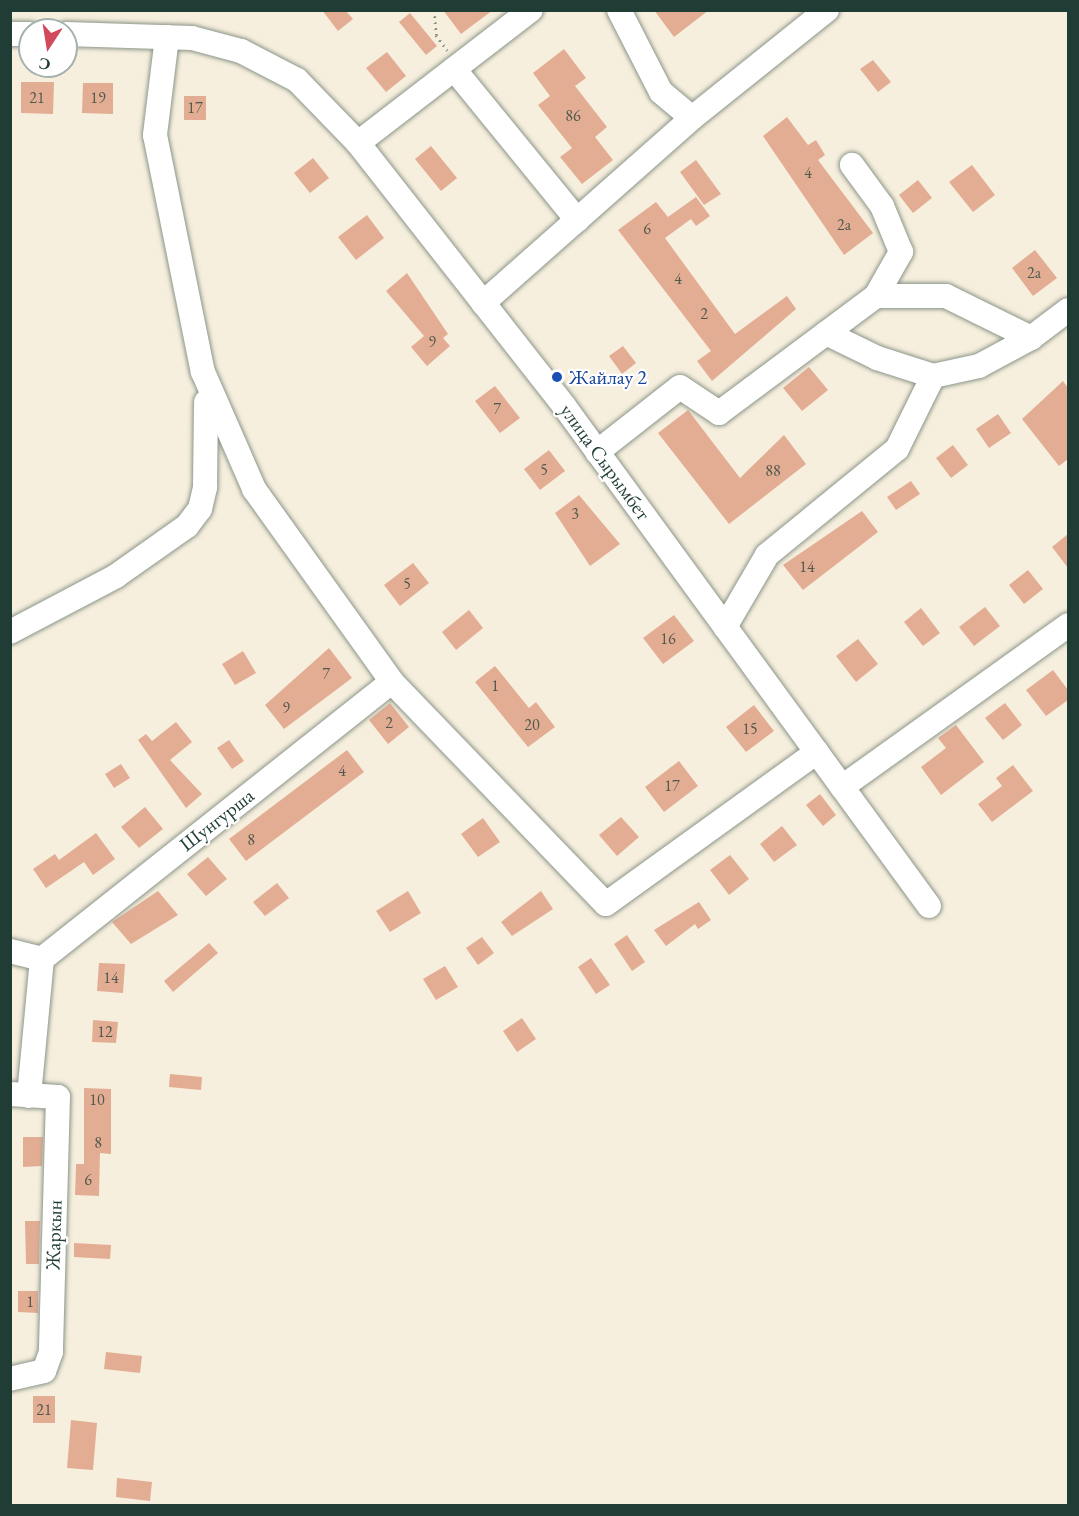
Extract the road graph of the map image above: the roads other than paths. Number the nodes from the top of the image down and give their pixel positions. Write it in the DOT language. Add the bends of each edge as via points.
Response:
graph roads {
  1 [pos="531,10"];
  2 [pos="619,10"];
  3 [pos="827,10"];
  4 [pos="78,34"];
  5 [pos="167,37"];
  6 [pos="457,67"];
  7 [pos="692,118"];
  8 [pos="358,143"];
  9 [pos="852,165"];
  10 [pos="577,220"];
  11 [pos="876,296"];
  12 [pos="483,303"];
  13 [pos="1068,310"];
  14 [pos="826,333"];
  15 [pos="1031,338"];
  16 [pos="203,372"];
  17 [pos="933,376"];
  18 [pos="597,452"];
  19 [pos="1068,625"];
  20 [pos="725,627"];
  21 [pos="10,632"];
  22 [pos="392,682"];
  23 [pos="817,752"];
  24 [pos="842,787"];
  25 [pos="930,906"];
  26 [pos="10,951"];
  27 [pos="42,959"];
  28 [pos="20,1095"];
  29 [pos="10,1379"];
  1 -- 6 [label="street"];
  2 -- 7 [label="street" via="661,92"];
  3 -- 7 [label="street"];
  4 -- 5 [label="street, улица Сырымбет"];
  5 -- 8 [label="street, улица Сырымбет" via="241,51 297,80"];
  5 -- 16 [label="street" via="155,135"];
  6 -- 8 [label="street"];
  6 -- 10 [label="street"];
  7 -- 10 [label="street"];
  8 -- 12 [label="street, улица Сырымбет"];
  9 -- 11 [label="street" via="882,206 901,252"];
  10 -- 12 [label="street"];
  11 -- 14 [label="street"];
  11 -- 15 [label="street" via="946,296"];
  12 -- 18 [label="street, улица Сырымбет"];
  13 -- 15 [label="street"];
  14 -- 17 [label="street" via="877,358"];
  14 -- 18 [label="street" via="719,412 680,387"];
  15 -- 17 [label="street" via="979,366"];
  16 -- 21 [label="street" via="210,447 200,509 187,526 116,576"];
  16 -- 22 [label="street" via="254,489"];
  17 -- 20 [label="street" via="897,449 767,555"];
  18 -- 20 [label="street, улица Сырымбет"];
  19 -- 24 [label="street"];
  20 -- 23 [label="street, улица Сырымбет"];
  22 -- 23 [label="street" via="606,904"];
  22 -- 27 [label="street, Шунгурша"];
  23 -- 24 [label="street, улица Сырымбет"];
  24 -- 25 [label="street, улица Сырымбет"];
  26 -- 27 [label="street"];
  27 -- 28 [label="street"];
  28 -- 29 [label="street, Жаркын" via="58,1097 51,1352 44,1371"];
}
